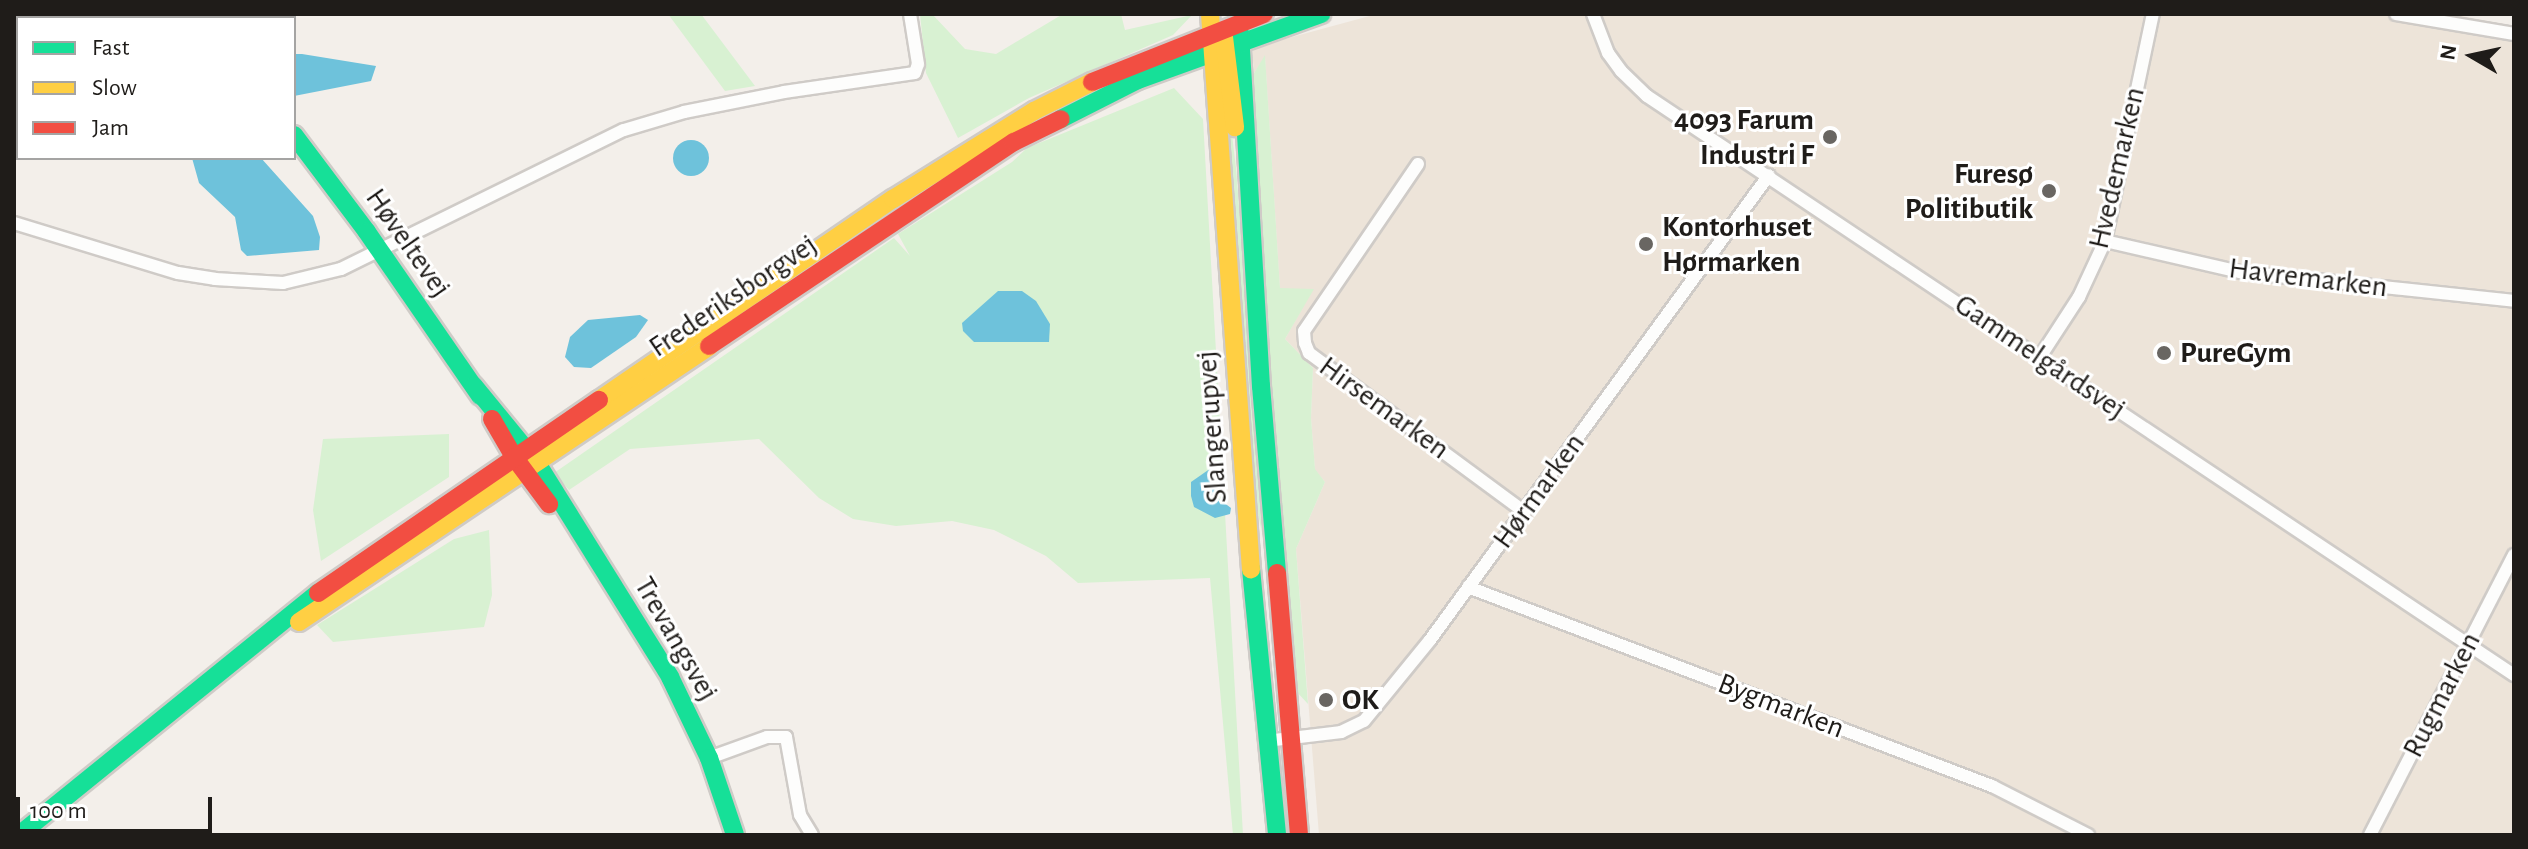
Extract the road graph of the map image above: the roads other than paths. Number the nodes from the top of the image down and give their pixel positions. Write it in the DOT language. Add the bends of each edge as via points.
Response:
graph roads {
  1 [pos="910,14"];
  2 [pos="1264,14"];
  3 [pos="1321,14"];
  4 [pos="1593,14"];
  5 [pos="2153,14"];
  6 [pos="2396,14"];
  7 [pos="1226,30"];
  8 [pos="2514,34"];
  9 [pos="296,138"];
  10 [pos="1418,164"];
  11 [pos="1769,175"];
  12 [pos="14,223"];
  13 [pos="2105,241"];
  14 [pos="379,250"];
  15 [pos="2514,301"];
  16 [pos="2040,357"];
  17 [pos="525,460"];
  18 [pos="1525,512"];
  19 [pos="2514,555"];
  20 [pos="1468,587"];
  21 [pos="2468,644"];
  22 [pos="2514,675"];
  23 [pos="1291,739"];
  24 [pos="1266,741"];
  25 [pos="709,758"];
  26 [pos="19,835"];
  27 [pos="735,835"];
  28 [pos="812,835"];
  29 [pos="1277,835"];
  30 [pos="1299,835"];
  31 [pos="2088,835"];
  32 [pos="2370,835"];
  1 -- 14 [label="street" via="915,73 769,95 624,130"];
  2 -- 7 [label="street, Frederiksborgvej"];
  3 -- 7 [label="street, Frederiksborgvej"];
  4 -- 11 [label="street, Gammelgårdsvej" via="1608,53 1638,88"];
  5 -- 13 [label="street, Hvedemarken"];
  6 -- 8 [label="street"];
  7 -- 17 [label="street, Frederiksborgvej" via="1120,68 971,148"];
  7 -- 23 [label="street, Slangerupvej" via="1254,241"];
  7 -- 24 [label="street, Slangerupvej"];
  9 -- 14 [label="street, Høveltevej"];
  10 -- 18 [label="street, Hirsemarken" via="1304,331 1305,343 1309,353"];
  11 -- 16 [label="street, Gammelgårdsvej"];
  11 -- 18 [label="street, Hørmarken"];
  12 -- 14 [label="street" via="178,273 239,281 283,283 341,269"];
  13 -- 15 [label="street, Havremarken" via="2240,272"];
  13 -- 16 [label="street, Hvedemarken" via="2079,297"];
  14 -- 17 [label="street, Høveltevej"];
  16 -- 21 [label="street, Gammelgårdsvej"];
  17 -- 25 [label="street, Trevangsvej" via="670,677"];
  17 -- 26 [label="street, Frederiksborgvej" via="207,683"];
  18 -- 20 [label="street, Hørmarken"];
  19 -- 21 [label="street, Rugmarken"];
  20 -- 23 [label="street, Hørmarken" via="1364,721 1341,732"];
  20 -- 31 [label="street, Bygmarken" via="1992,786"];
  21 -- 22 [label="street, Gammelgårdsvej"];
  21 -- 32 [label="street, Rugmarken"];
  23 -- 24 [label="street, Hørmarken"];
  23 -- 30 [label="street, Slangerupvej"];
  24 -- 29 [label="street, Slangerupvej"];
  25 -- 27 [label="street, Trevangsvej"];
  25 -- 28 [label="street" via="767,737 786,737 800,815"];
}
